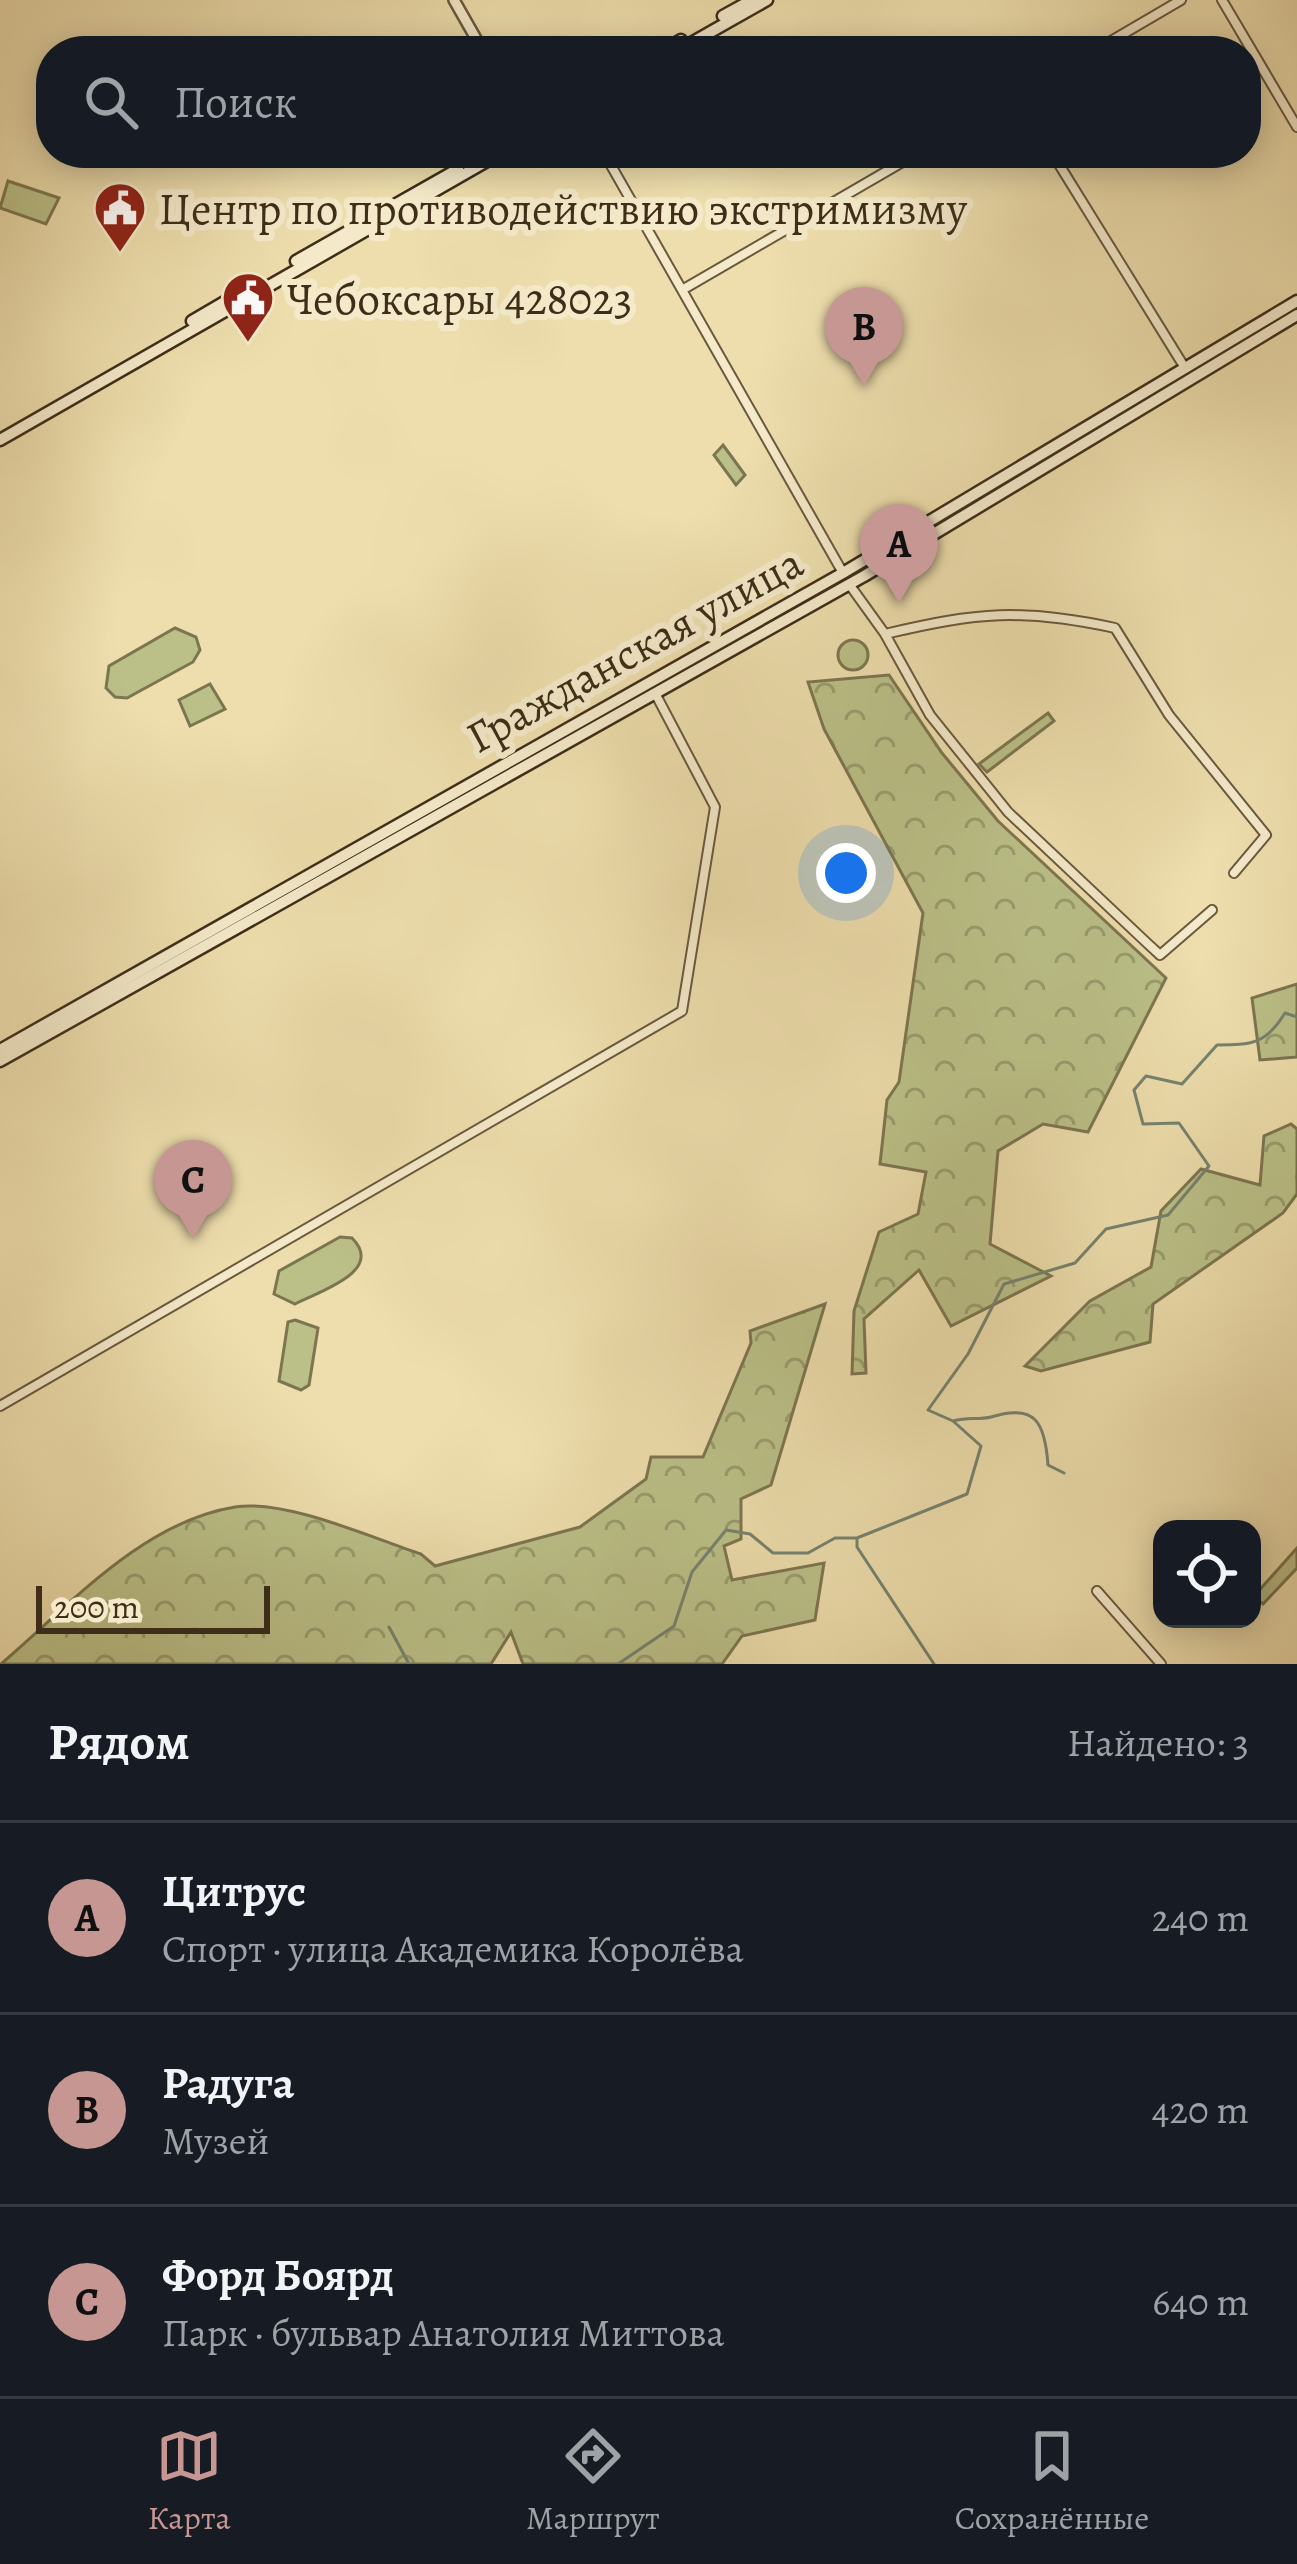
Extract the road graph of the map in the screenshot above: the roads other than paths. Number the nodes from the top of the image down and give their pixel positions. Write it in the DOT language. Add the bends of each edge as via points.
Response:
graph roads {
  1 [pos="454,0"];
  2 [pos="752,0"];
  3 [pos="766,0"];
  4 [pos="1181,0"];
  5 [pos="1222,0"];
  6 [pos="474,36"];
  7 [pos="689,36"];
  8 [pos="702,36"];
  9 [pos="1120,36"];
  10 [pos="1243,36"];
  11 [pos="1261,66"];
  12 [pos="1297,127"];
  13 [pos="464,168"];
  14 [pos="471,168"];
  15 [pos="613,168"];
  16 [pos="892,168"];
  17 [pos="1061,168"];
  18 [pos="440,184"];
  19 [pos="682,290"];
  20 [pos="1297,301"];
  21 [pos="1297,315"];
  22 [pos="1188,373"];
  23 [pos="0,436"];
  24 [pos="846,579"];
  25 [pos="886,634"];
  26 [pos="655,693"];
  27 [pos="388,836"];
  28 [pos="1234,873"];
  29 [pos="1212,910"];
  30 [pos="0,1050"];
  31 [pos="0,1061"];
  32 [pos="0,1406"];
  33 [pos="1097,1591"];
  34 [pos="1161,1664"];
  1 -- 6 [label="street"];
  2 -- 7 [label="main road"];
  3 -- 8 [label="main road"];
  4 -- 9 [label="street"];
  5 -- 10 [label="street"];
  11 -- 12 [label="street"];
  13 -- 18 [label="main road"];
  14 -- 18 [label="main road"];
  15 -- 19 [label="street"];
  16 -- 19 [label="street"];
  17 -- 22 [label="street"];
  18 -- 23 [label="main road"];
  19 -- 24 [label="street"];
  20 -- 22 [label="main road, Гражданская улица"];
  21 -- 22 [label="main road, Гражданская улица"];
  22 -- 24 [label="main road, Гражданская улица"];
  24 -- 25 [label="street"];
  24 -- 26 [label="main road, Гражданская улица"];
  24 -- 27 [label="main road, Гражданская улица"];
  25 -- 28 [label="street" via="974,613 1046,613 1114,628 1169,715 1266,835"];
  25 -- 29 [label="street" via="930,715 1024,832 1160,955"];
  26 -- 27 [label="main road, Гражданская улица"];
  26 -- 32 [label="street" via="715,807 682,1011"];
  27 -- 30 [label="main road, Гражданская улица"];
  27 -- 31 [label="main road, Гражданская улица"];
  33 -- 34 [label="street"];
}
